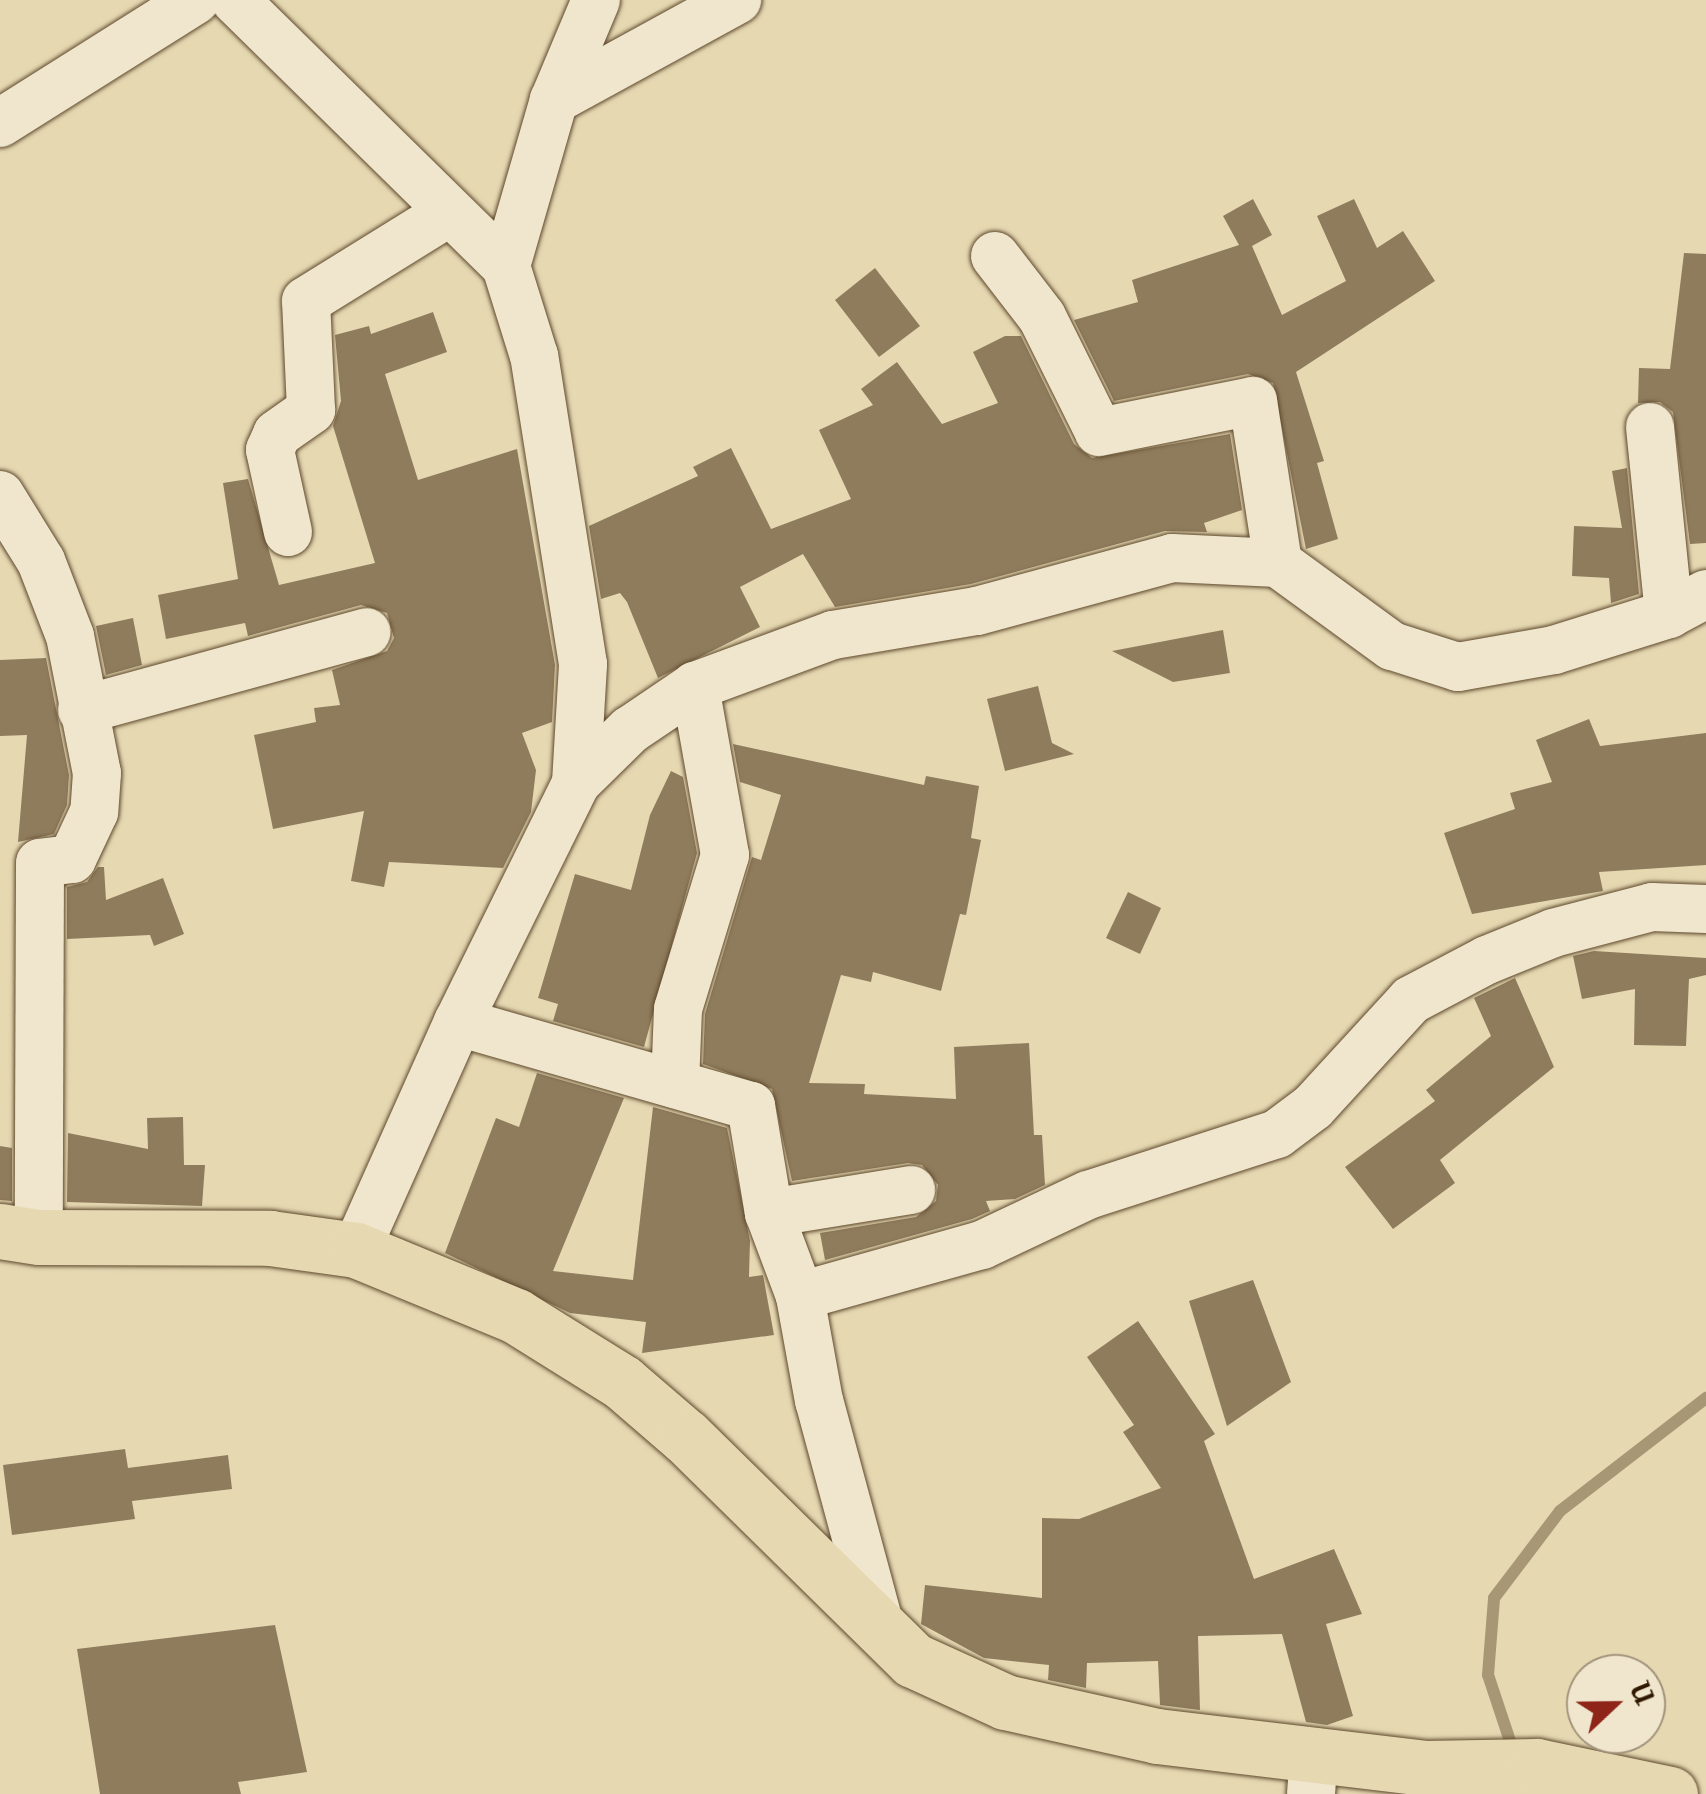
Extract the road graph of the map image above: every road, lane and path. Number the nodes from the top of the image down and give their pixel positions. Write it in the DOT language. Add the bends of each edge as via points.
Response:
graph roads {
  1 [pos="194,0"];
  2 [pos="235,0"];
  3 [pos="596,0"];
  4 [pos="737,0"];
  5 [pos="554,100"];
  6 [pos="0,123"];
  7 [pos="448,213"];
  8 [pos="995,256"];
  9 [pos="506,266"];
  10 [pos="1650,427"];
  11 [pos="0,495"];
  12 [pos="288,532"];
  13 [pos="1278,563"];
  14 [pos="1688,604"];
  15 [pos="367,632"];
  16 [pos="695,686"];
  17 [pos="82,710"];
  18 [pos="576,782"];
  19 [pos="1706,910"];
  20 [pos="458,1022"];
  21 [pos="675,1084"];
  22 [pos="912,1190"];
  23 [pos="768,1212"];
  24 [pos="19,1234"];
  25 [pos="356,1250"];
  26 [pos="800,1296"];
  27 [pos="882,1630"];
  28 [pos="1312,1773"];
  29 [pos="1670,1794"];
  1 -- 6 [label="street"];
  2 -- 7 [label="street"];
  3 -- 5 [label="street"];
  4 -- 5 [label="street"];
  5 -- 9 [label="street"];
  7 -- 9 [label="street"];
  7 -- 12 [label="street" via="306,301 312,410 277,434 270,450"];
  8 -- 13 [label="street" via="1042,316 1099,432 1253,401"];
  9 -- 18 [label="street" via="534,356 583,664"];
  10 -- 14 [label="street"];
  11 -- 17 [label="street" via="47,576 70,636"];
  13 -- 14 [label="street" via="1392,646 1458,666 1554,650"];
  13 -- 16 [label="street" via="1172,558 977,611 833,635"];
  15 -- 17 [label="street"];
  16 -- 18 [label="street" via="630,730"];
  16 -- 21 [label="street" via="725,856 678,1009"];
  17 -- 24 [label="street" via="97,773 94,812 72,859 40,863"];
  18 -- 20 [label="street"];
  19 -- 26 [label="street" via="1652,907 1487,960 1411,1000 1313,1107 1277,1134 1088,1194 982,1245"];
  20 -- 21 [label="street"];
  20 -- 25 [label="street"];
  21 -- 23 [label="street" via="750,1106"];
  22 -- 23 [label="street"];
  23 -- 26 [label="street"];
  24 -- 25 [label="main road" via="240,1237"];
  25 -- 27 [label="main road" via="516,1316 622,1382"];
  26 -- 27 [label="street" via="819,1401"];
  27 -- 28 [label="main road" via="937,1675 1006,1702"];
  28 -- 29 [label="main road" via="1537,1766"];
}
